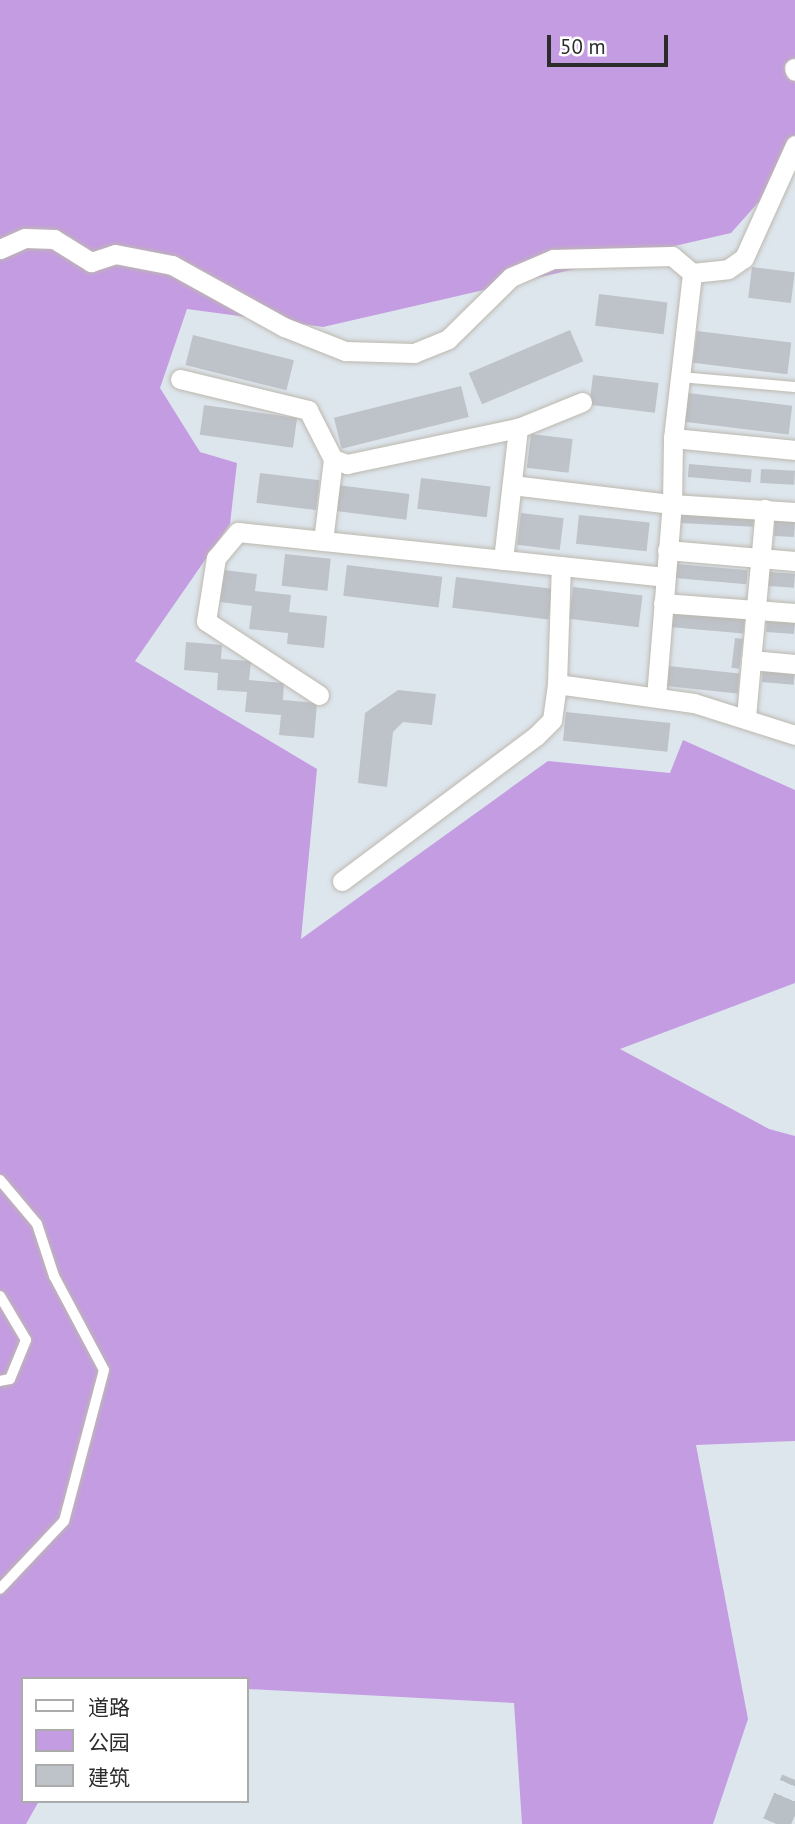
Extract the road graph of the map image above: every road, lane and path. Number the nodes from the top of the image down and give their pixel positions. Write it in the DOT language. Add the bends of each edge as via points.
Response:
graph roads {
  1 [pos="795,145"];
  2 [pos="0,249"];
  3 [pos="692,273"];
  4 [pos="680,377"];
  5 [pos="180,379"];
  6 [pos="795,387"];
  7 [pos="582,401"];
  8 [pos="518,428"];
  9 [pos="673,438"];
  10 [pos="795,450"];
  11 [pos="333,459"];
  12 [pos="512,485"];
  13 [pos="672,504"];
  14 [pos="765,509"];
  15 [pos="795,512"];
  16 [pos="323,541"];
  17 [pos="667,551"];
  18 [pos="760,558"];
  19 [pos="503,560"];
  20 [pos="795,561"];
  21 [pos="561,566"];
  22 [pos="665,577"];
  23 [pos="663,603"];
  24 [pos="756,610"];
  25 [pos="795,613"];
  26 [pos="751,660"];
  27 [pos="795,664"];
  28 [pos="557,684"];
  29 [pos="319,695"];
  30 [pos="656,697"];
  31 [pos="746,717"];
  32 [pos="795,735"];
  33 [pos="342,881"];
  34 [pos="0,1180"];
  35 [pos="0,1296"];
  36 [pos="0,1381"];
  37 [pos="0,1589"];
  1 -- 3 [label="street" via="744,258 728,269"];
  2 -- 3 [label="street" via="25,239 54,239 91,262 115,254 172,265 284,327 345,351 414,353 448,339 511,277 553,259 672,256"];
  3 -- 4 [label="street"];
  4 -- 6 [label="lane"];
  4 -- 9 [label="street"];
  5 -- 11 [label="street" via="308,410"];
  7 -- 8 [label="street"];
  8 -- 11 [label="street" via="346,464"];
  8 -- 12 [label="street"];
  9 -- 10 [label="street"];
  9 -- 13 [label="street"];
  11 -- 16 [label="street"];
  12 -- 13 [label="street"];
  12 -- 19 [label="street"];
  13 -- 14 [label="street"];
  13 -- 17 [label="street"];
  14 -- 15 [label="street"];
  14 -- 18 [label="street"];
  16 -- 19 [label="street"];
  16 -- 29 [label="street" via="239,532 216,558 206,621"];
  17 -- 18 [label="street"];
  17 -- 22 [label="street"];
  18 -- 20 [label="street"];
  18 -- 24 [label="street"];
  19 -- 21 [label="street"];
  21 -- 22 [label="street"];
  21 -- 28 [label="street"];
  22 -- 23 [label="street"];
  23 -- 24 [label="street"];
  23 -- 30 [label="street"];
  24 -- 25 [label="street"];
  24 -- 26 [label="street"];
  26 -- 27 [label="street"];
  26 -- 31 [label="street"];
  28 -- 30 [label="street"];
  28 -- 33 [label="street" via="552,720 536,736"];
  30 -- 31 [label="street"];
  31 -- 32 [label="street"];
  34 -- 37 [label="lane" via="37,1224 54,1276 104,1370 64,1521"];
  35 -- 36 [label="lane" via="26,1340 10,1379"];
}
